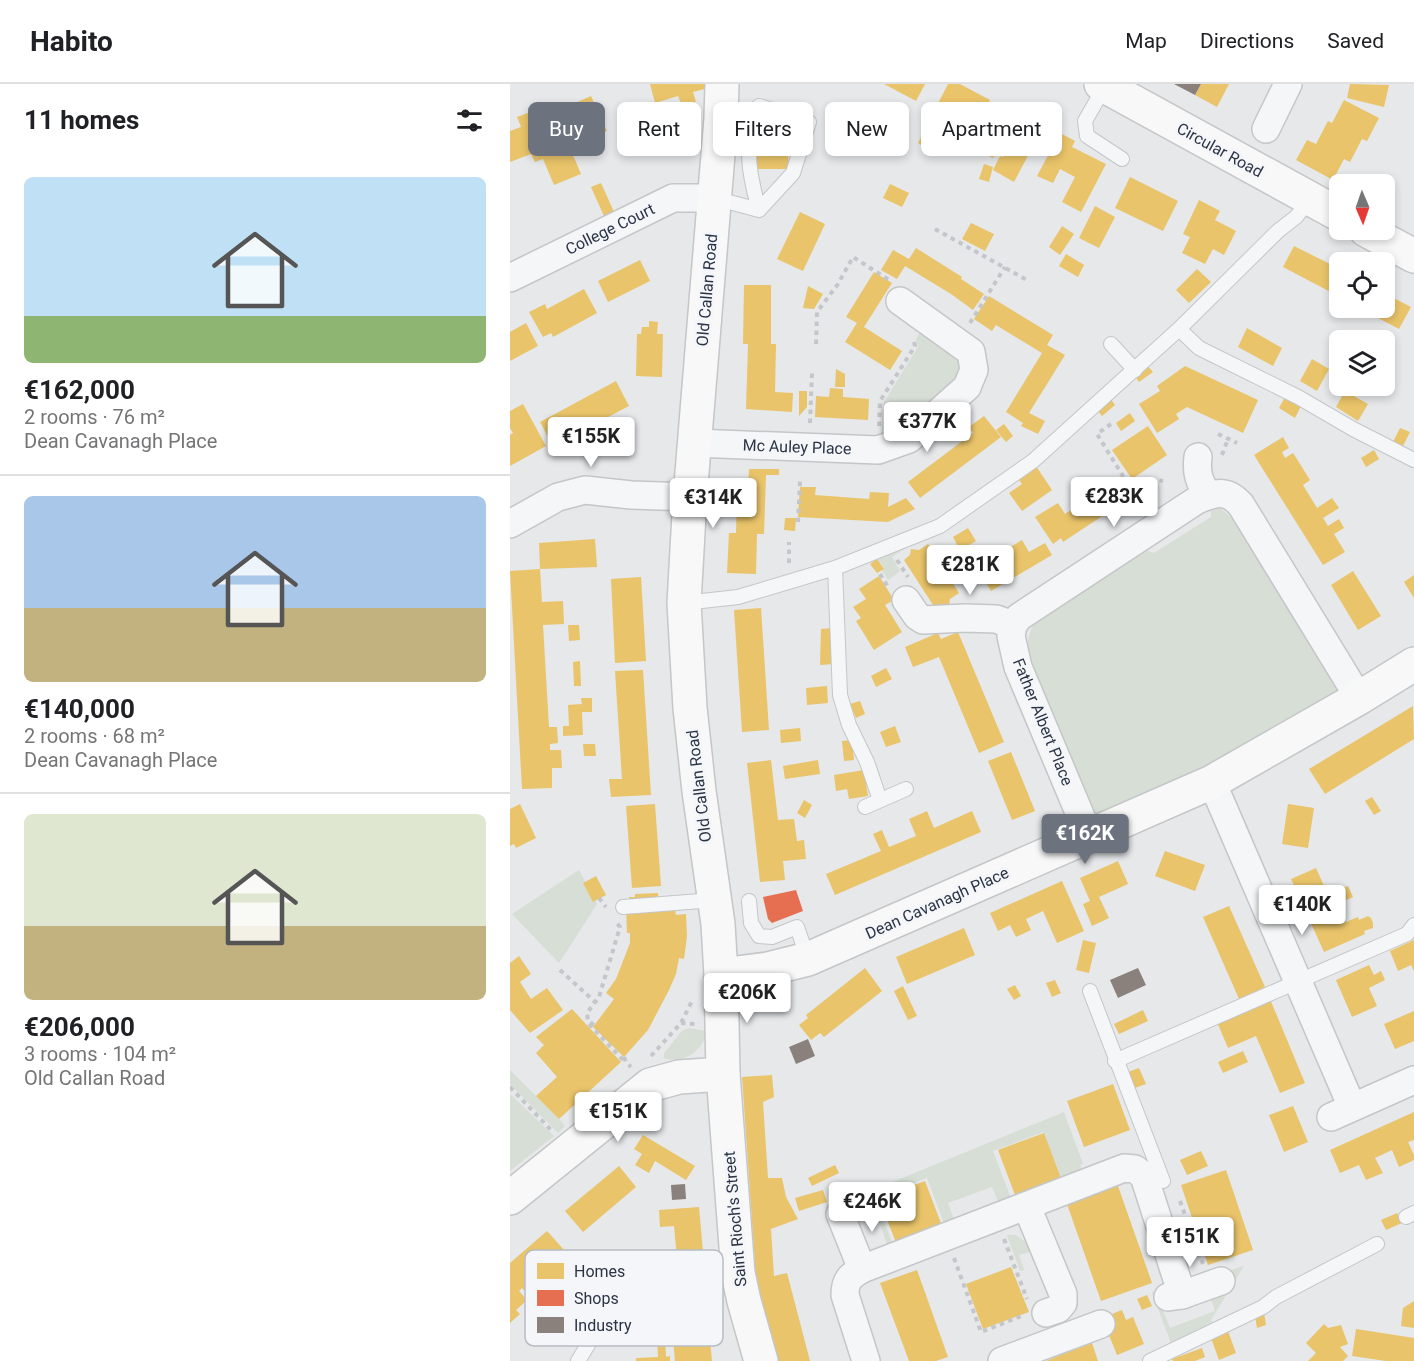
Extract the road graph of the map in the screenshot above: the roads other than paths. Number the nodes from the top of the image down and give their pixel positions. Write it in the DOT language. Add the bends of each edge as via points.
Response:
graph roads {
  1 [pos="722,84"];
  2 [pos="1288,84"];
  3 [pos="1103,85"];
  4 [pos="1266,129"];
  5 [pos="1122,159"];
  6 [pos="714,198"];
  7 [pos="1310,199"];
  8 [pos="1329,209"];
  9 [pos="759,210"];
  10 [pos="1384,240"];
  11 [pos="1414,256"];
  12 [pos="510,278"];
  13 [pos="902,298"];
  14 [pos="1179,329"];
  15 [pos="1111,344"];
  16 [pos="1135,370"];
  17 [pos="694,443"];
  18 [pos="1210,457"];
  19 [pos="1414,460"];
  20 [pos="1208,495"];
  21 [pos="690,497"];
  22 [pos="510,524"];
  23 [pos="835,568"];
  24 [pos="908,590"];
  25 [pos="684,603"];
  26 [pos="1013,625"];
  27 [pos="1414,664"];
  28 [pos="1359,698"];
  29 [pos="1212,782"];
  30 [pos="906,789"];
  31 [pos="880,800"];
  32 [pos="865,807"];
  33 [pos="1089,836"];
  34 [pos="714,900"];
  35 [pos="749,901"];
  36 [pos="623,907"];
  37 [pos="1414,925"];
  38 [pos="808,959"];
  39 [pos="721,975"];
  40 [pos="1297,981"];
  41 [pos="1090,991"];
  42 [pos="1115,1061"];
  43 [pos="723,1074"];
  44 [pos="1414,1080"];
  45 [pos="1162,1181"];
  46 [pos="510,1198"];
  47 [pos="1027,1207"];
  48 [pos="840,1214"];
  49 [pos="1377,1244"];
  50 [pos="862,1269"];
  51 [pos="1213,1273"];
  52 [pos="1039,1313"];
  53 [pos="1101,1324"];
  54 [pos="587,1346"];
  55 [pos="578,1361"];
  56 [pos="761,1361"];
  57 [pos="866,1361"];
  58 [pos="1002,1361"];
  59 [pos="1150,1361"];
  1 -- 6 [label="street, Old Callan Road"];
  2 -- 4 [label="street"];
  3 -- 5 [label="lane" via="1085,121 1087,136"];
  3 -- 7 [label="street, Circular Road"];
  6 -- 9 [label="lane"];
  6 -- 12 [label="street, College Court" via="673,198"];
  6 -- 17 [label="street, Old Callan Road"];
  7 -- 8 [label="street, Circular Road"];
  7 -- 14 [label="lane" via="1296,218"];
  9 -- 9 [label="lane" via="793,174 809,122 759,106 750,135 748,171"];
  10 -- 11 [label="street"];
  13 -- 17 [label="street, Mc Auley Place" via="971,352 982,366 967,387 909,439 878,450"];
  14 -- 16 [label="lane"];
  14 -- 19 [label="lane" via="1199,348"];
  15 -- 16 [label="lane"];
  16 -- 23 [label="lane" via="1033,461 940,526"];
  17 -- 21 [label="street, Old Callan Road"];
  18 -- 20 [label="street" via="1197,469"];
  20 -- 26 [label="street" via="1019,617"];
  20 -- 28 [label="street" via="1232,495 1241,505"];
  21 -- 22 [label="street" via="585,490 558,497"];
  21 -- 25 [label="street, Old Callan Road"];
  23 -- 25 [label="lane" via="738,597"];
  23 -- 31 [label="lane" via="840,695"];
  24 -- 26 [label="street" via="917,616 923,620 996,619"];
  25 -- 34 [label="street, Old Callan Road" via="690,708"];
  26 -- 33 [label="street, Father Albert Place" via="1011,636 1018,667"];
  27 -- 28 [label="street, Dean Cavanagh Place"];
  28 -- 29 [label="street, Dean Cavanagh Place"];
  29 -- 33 [label="street, Dean Cavanagh Place"];
  29 -- 40 [label="street"];
  30 -- 31 [label="lane"];
  31 -- 32 [label="lane"];
  33 -- 38 [label="street, Dean Cavanagh Place"];
  34 -- 36 [label="lane"];
  34 -- 39 [label="street, Old Callan Road"];
  35 -- 38 [label="lane" via="751,923 759,936 772,937 797,927"];
  37 -- 40 [label="lane" via="1407,934"];
  38 -- 39 [label="street, Dean Cavanagh Place"];
  39 -- 43 [label="street, Old Callan Road"];
  40 -- 42 [label="lane"];
  40 -- 44 [label="street" via="1342,1112"];
  41 -- 42 [label="lane"];
  42 -- 45 [label="lane"];
  43 -- 46 [label="street" via="679,1077 650,1085"];
  43 -- 56 [label="street, Saint Rioch's Street" via="738,1273"];
  47 -- 50 [label="street"];
  47 -- 51 [label="street" via="1124,1168 1135,1169 1144,1176 1175,1296"];
  47 -- 52 [label="street" via="1063,1294 1058,1309"];
  48 -- 50 [label="street"];
  49 -- 59 [label="lane" via="1263,1307"];
  50 -- 57 [label="street" via="849,1277 845,1294"];
  53 -- 58 [label="street"];
  54 -- 55 [label="lane"];
}
